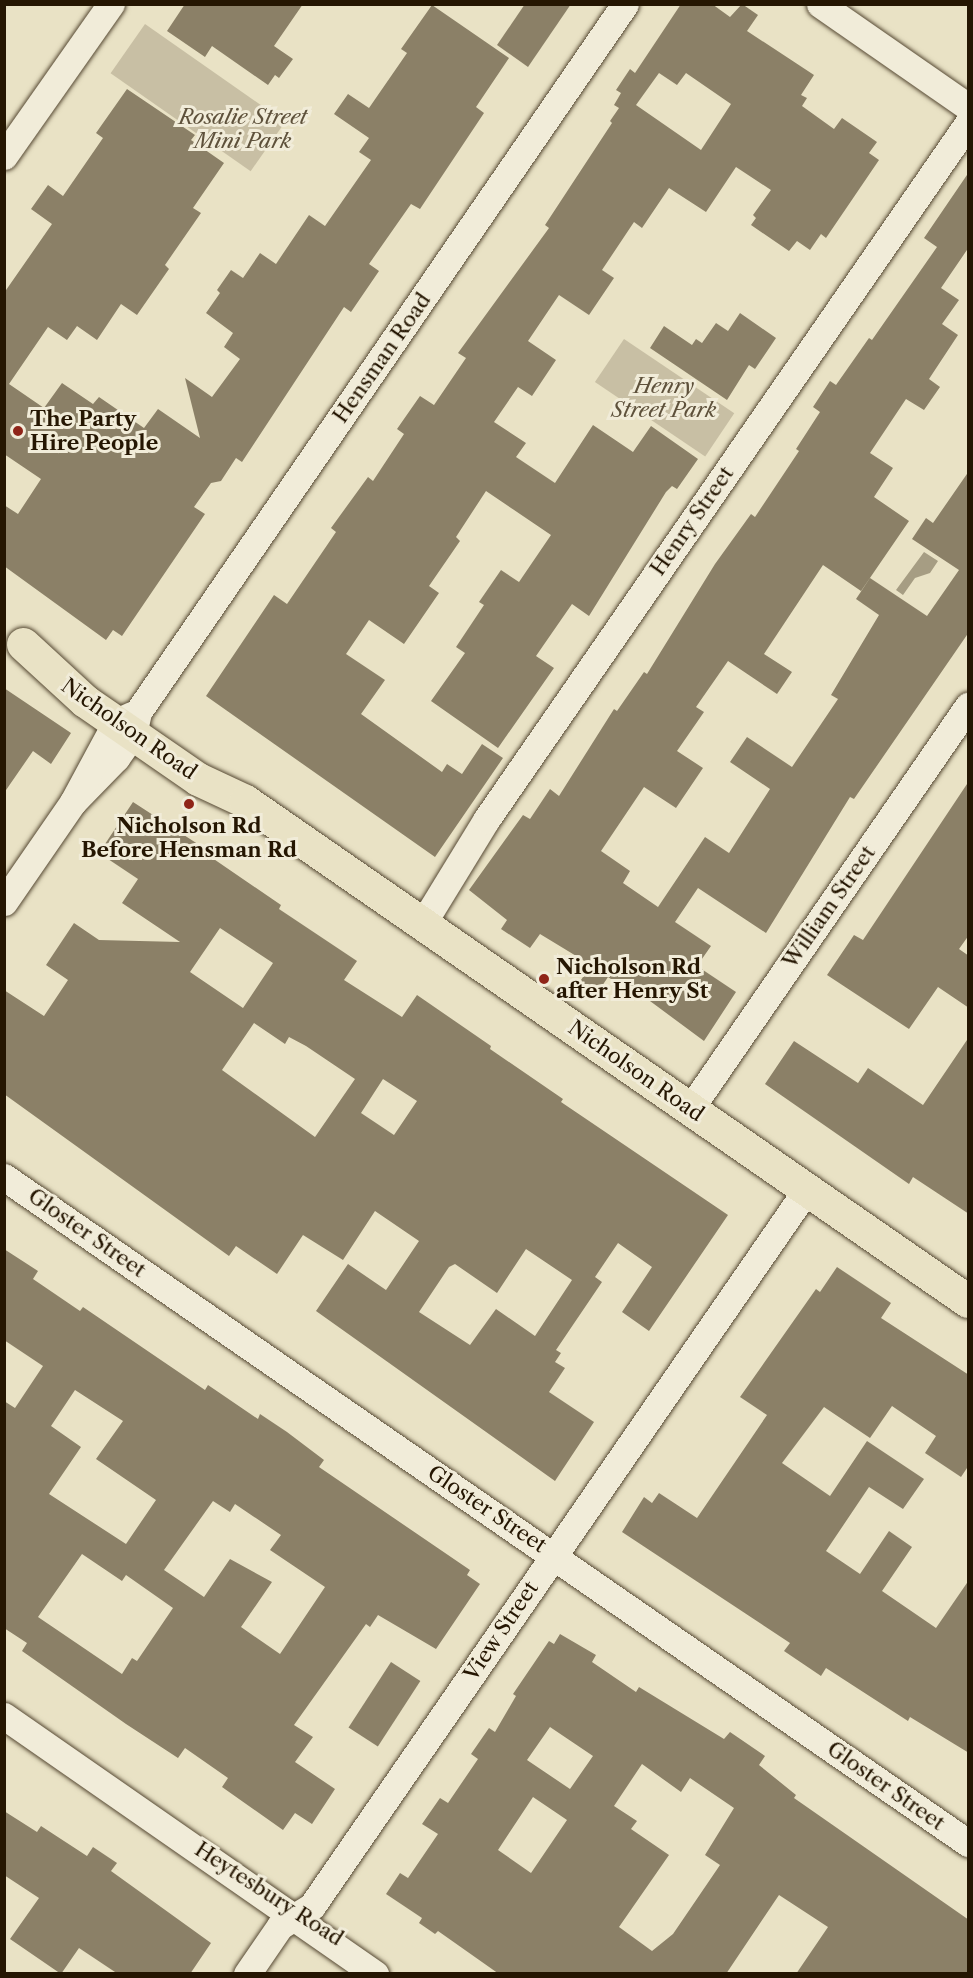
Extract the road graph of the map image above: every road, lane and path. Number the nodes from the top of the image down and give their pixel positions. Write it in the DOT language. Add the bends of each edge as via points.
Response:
graph roads {
  1 [pos="111,4"];
  2 [pos="625,4"];
  3 [pos="820,4"];
  4 [pos="969,106"];
  5 [pos="969,123"];
  6 [pos="4,156"];
  7 [pos="14,638"];
  8 [pos="969,706"];
  9 [pos="129,723"];
  10 [pos="4,902"];
  11 [pos="423,923"];
  12 [pos="690,1109"];
  13 [pos="4,1177"];
  14 [pos="807,1189"];
  15 [pos="969,1300"];
  16 [pos="553,1555"];
  17 [pos="4,1716"];
  18 [pos="969,1843"];
  19 [pos="297,1915"];
  20 [pos="247,1974"];
  21 [pos="375,1974"];
  22 [pos="384,1974"];
  1 -- 6 [label="street"];
  2 -- 9 [label="street, Hensman Road"];
  3 -- 4 [label="street"];
  5 -- 11 [label="street, Henry Street" via="486,820"];
  7 -- 9 [label="main road, Nicholson Road" via="80,673"];
  8 -- 12 [label="street, William Street"];
  9 -- 10 [label="street, Hensman Road" via="116,758 73,802"];
  9 -- 11 [label="main road, Nicholson Road" via="206,761 245,801"];
  11 -- 12 [label="main road, Nicholson Road"];
  12 -- 14 [label="main road, Nicholson Road"];
  13 -- 16 [label="street, Gloster Street"];
  14 -- 15 [label="main road, Nicholson Road"];
  14 -- 16 [label="street, View Street"];
  16 -- 18 [label="street, Gloster Street"];
  16 -- 19 [label="street, View Street" via="317,1899"];
  17 -- 19 [label="street, Heytesbury Road"];
  19 -- 20 [label="street, View Street" via="279,1926"];
  19 -- 21 [label="street, Heytesbury Road"];
  19 -- 22 [label="street, Heytesbury Road"];
}
